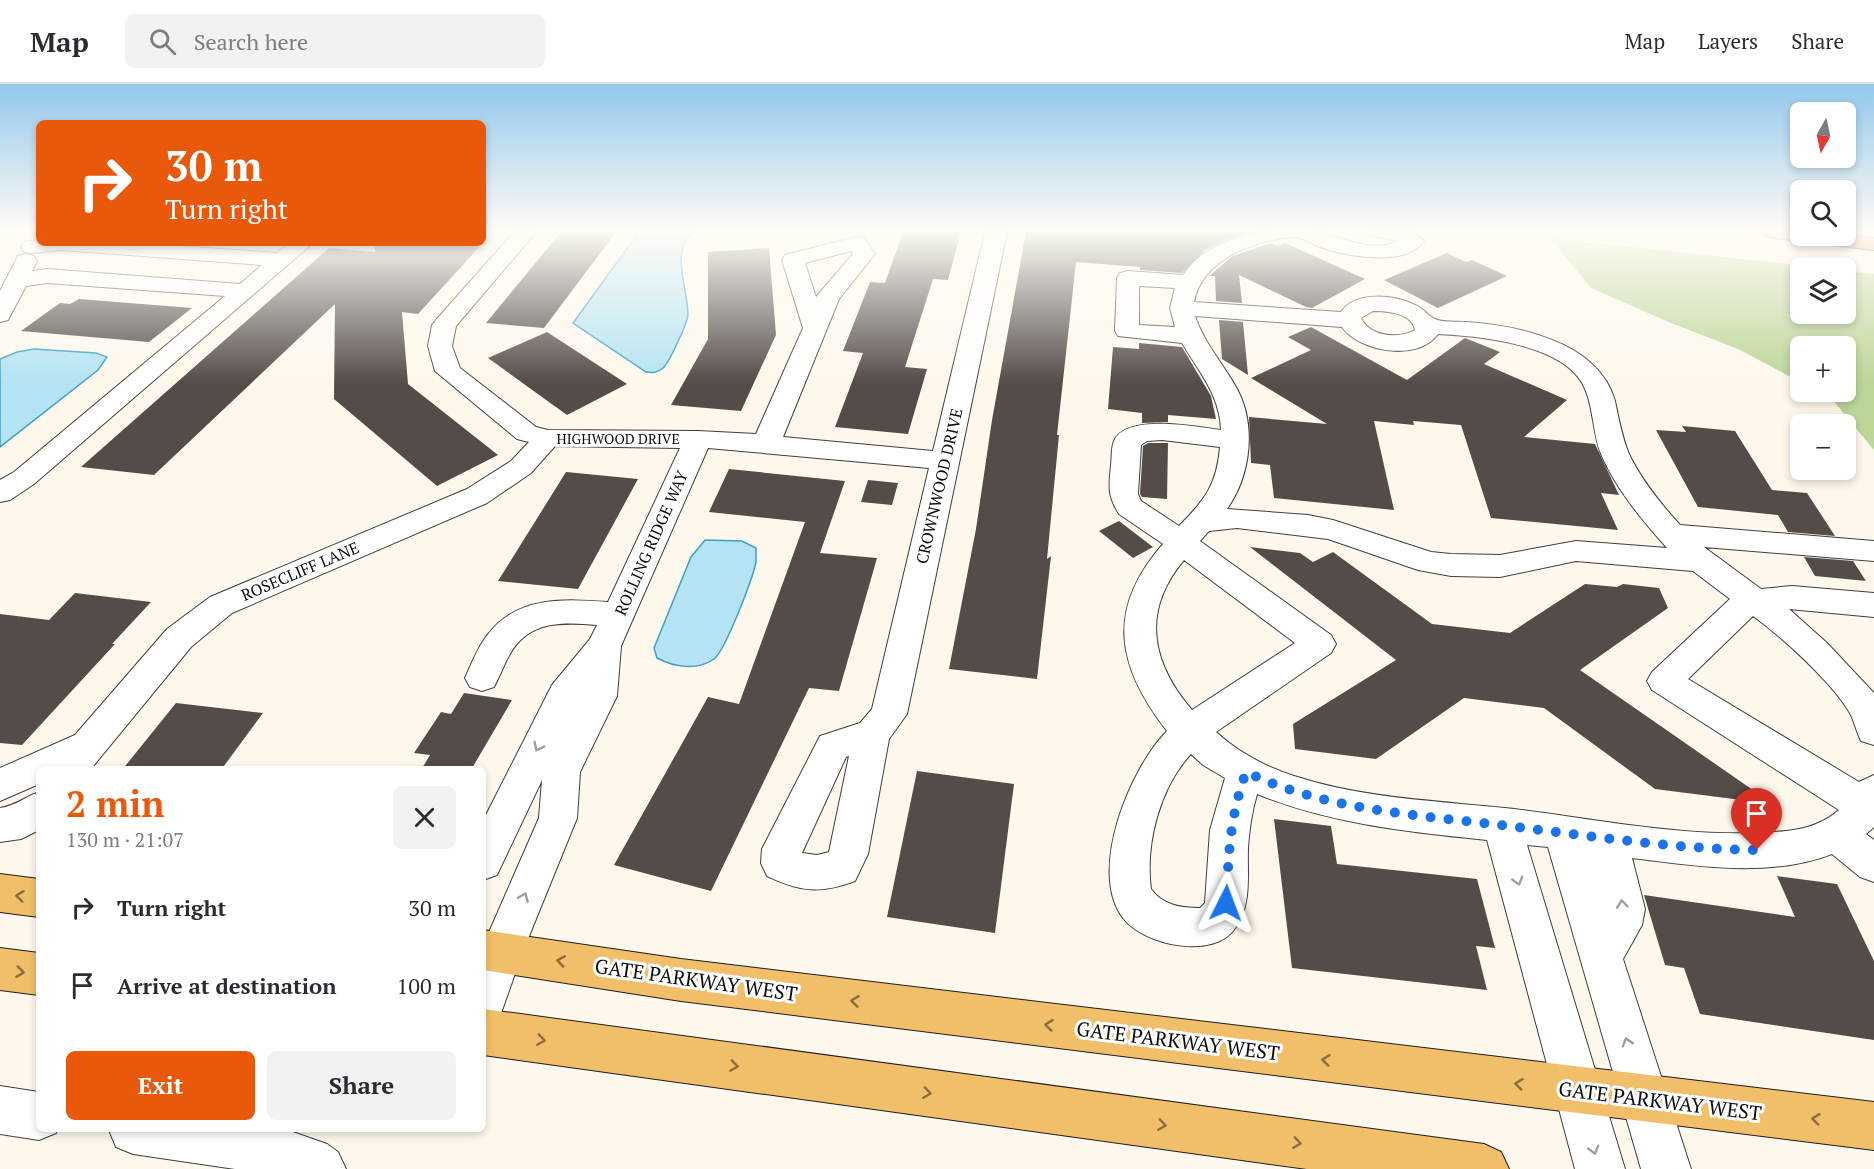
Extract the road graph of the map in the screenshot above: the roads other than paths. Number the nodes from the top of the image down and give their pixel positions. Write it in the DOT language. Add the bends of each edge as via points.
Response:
graph roads {
  1 [pos="16,283"];
  2 [pos="135,283"];
  3 [pos="255,283"];
  4 [pos="481,283"];
  5 [pos="985,283"];
  6 [pos="1128,283"];
  7 [pos="1144,283"];
  8 [pos="1193,283"];
  9 [pos="246,291"];
  10 [pos="1186,295"];
  11 [pos="0,315"];
  12 [pos="1349,320"];
  13 [pos="814,326"];
  14 [pos="1427,326"];
  15 [pos="1191,336"];
  16 [pos="548,438"];
  17 [pos="698,439"];
  18 [pos="1233,440"];
  19 [pos="766,444"];
  20 [pos="945,461"];
  21 [pos="0,493"];
  22 [pos="1190,533"];
  23 [pos="1671,534"];
  24 [pos="1874,551"];
  25 [pos="1701,561"];
  26 [pos="1753,600"];
  27 [pos="1874,605"];
  28 [pos="618,615"];
  29 [pos="604,646"];
  30 [pos="482,678"];
  31 [pos="1189,731"];
  32 [pos="1874,732"];
  33 [pos="872,734"];
  34 [pos="76,758"];
  35 [pos="53,766"];
  36 [pos="36,772"];
  37 [pos="1246,772"];
  38 [pos="0,785"];
  39 [pos="1870,799"];
  40 [pos="36,810"];
  41 [pos="0,825"];
  42 [pos="1502,825"];
  43 [pos="1563,833"];
  44 [pos="1837,834"];
  45 [pos="1611,839"];
  46 [pos="486,856"];
  47 [pos="1874,864"];
  48 [pos="0,893"];
  49 [pos="36,898"];
  50 [pos="492,951"];
  51 [pos="1601,956"];
  52 [pos="0,969"];
  53 [pos="36,974"];
  54 [pos="486,986"];
  55 [pos="486,1032"];
  56 [pos="1577,1091"];
  57 [pos="1644,1098"];
  58 [pos="0,1110"];
  59 [pos="36,1116"];
  60 [pos="1874,1126"];
  61 [pos="147,1132"];
  62 [pos="321,1169"];
  63 [pos="1484,1169"];
  64 [pos="1600,1169"];
  65 [pos="1666,1169"];
  1 -- 11 [label="street"];
  2 -- 9 [label="street"];
  3 -- 9 [label="street"];
  4 -- 16 [label="street, HIGHWOOD DRIVE" via="444,325 440,346 448,371 527,433"];
  5 -- 20 [label="street, CROWNWOOD DRIVE"];
  6 -- 15 [label="street" via="1127,331"];
  7 -- 10 [label="street"];
  8 -- 10 [label="street"];
  9 -- 21 [label="street" via="24,478"];
  10 -- 12 [label="street"];
  10 -- 15 [label="street" via="1184,323"];
  12 -- 14 [label="street" via="1353,309 1361,305 1383,304 1416,314"];
  12 -- 14 [label="street" via="1372,339 1400,343 1422,338"];
  13 -- 19 [label="street"];
  14 -- 23 [label="street" via="1507,334 1553,350 1581,367 1599,389 1611,444 1622,466"];
  15 -- 18 [label="street" via="1231,404"];
  16 -- 17 [label="street, HIGHWOOD DRIVE"];
  16 -- 34 [label="street, ROSECLIFF LANE" via="521,467 477,496 221,605 179,638"];
  17 -- 19 [label="street, HIGHWOOD DRIVE"];
  17 -- 28 [label="street, ROLLING RIDGE WAY"];
  18 -- 22 [label="street" via="1231,475 1215,504"];
  18 -- 22 [label="street" via="1144,432 1126,442 1123,494 1129,507"];
  19 -- 20 [label="street, HIGHWOOD DRIVE"];
  20 -- 33 [label="street, CROWNWOOD DRIVE" via="889,714"];
  22 -- 25 [label="street" via="1217,519 1308,525 1450,566 1500,566 1576,551"];
  22 -- 31 [label="street" via="1157,574 1138,630 1140,651 1153,686"];
  22 -- 31 [label="street" via="1319,644"];
  23 -- 24 [label="street"];
  23 -- 25 [label="street"];
  25 -- 26 [label="street"];
  26 -- 27 [label="street" via="1792,597"];
  26 -- 32 [label="street" via="1784,622 1849,687 1864,707"];
  26 -- 39 [label="street" via="1664,681"];
  28 -- 29 [label="street, ROLLING RIDGE WAY"];
  28 -- 30 [label="street" via="550,611 521,620 501,641"];
  29 -- 46 [label="street, ROLLING RIDGE WAY, one-way" via="564,695"];
  50 -- 29 [label="street, ROLLING RIDGE WAY, one-way" via="558,818 561,772 599,696"];
  31 -- 37 [label="street"];
  31 -- 37 [label="street" via="1163,761 1136,821 1130,878 1132,896 1146,914 1185,928 1206,927 1220,917 1226,903 1228,838"];
  34 -- 35 [label="street, ROSECLIFF LANE"];
  36 -- 38 [label="street, ROSECLIFF LANE"];
  37 -- 42 [label="street" via="1330,802"];
  39 -- 44 [label="street" via="1859,818"];
  40 -- 41 [label="street" via="21,822"];
  42 -- 43 [label="street"];
  42 -- 56 [label="street, one-way"];
  43 -- 45 [label="street"];
  43 -- 51 [label="street"];
  44 -- 45 [label="street" via="1775,850 1721,850"];
  44 -- 47 [label="street"];
  51 -- 45 [label="street, one-way" via="1621,925 1624,909 1612,864"];
  49 -- 48 [label="main road, one-way"];
  50 -- 54 [label="street, ROLLING RIDGE WAY"];
  56 -- 50 [label="main road, GATE PARKWAY WEST, one-way" via="681,980"];
  57 -- 51 [label="street, one-way"];
  52 -- 53 [label="main road, one-way"];
  55 -- 63 [label="main road, one-way"];
  56 -- 57 [label="main road, GATE PARKWAY WEST"];
  56 -- 64 [label="street, one-way"];
  60 -- 57 [label="main road, GATE PARKWAY WEST, one-way"];
  57 -- 65 [label="street"];
  58 -- 59 [label="street"];
  61 -- 62 [label="street" via="278,1151 310,1161"];
}
